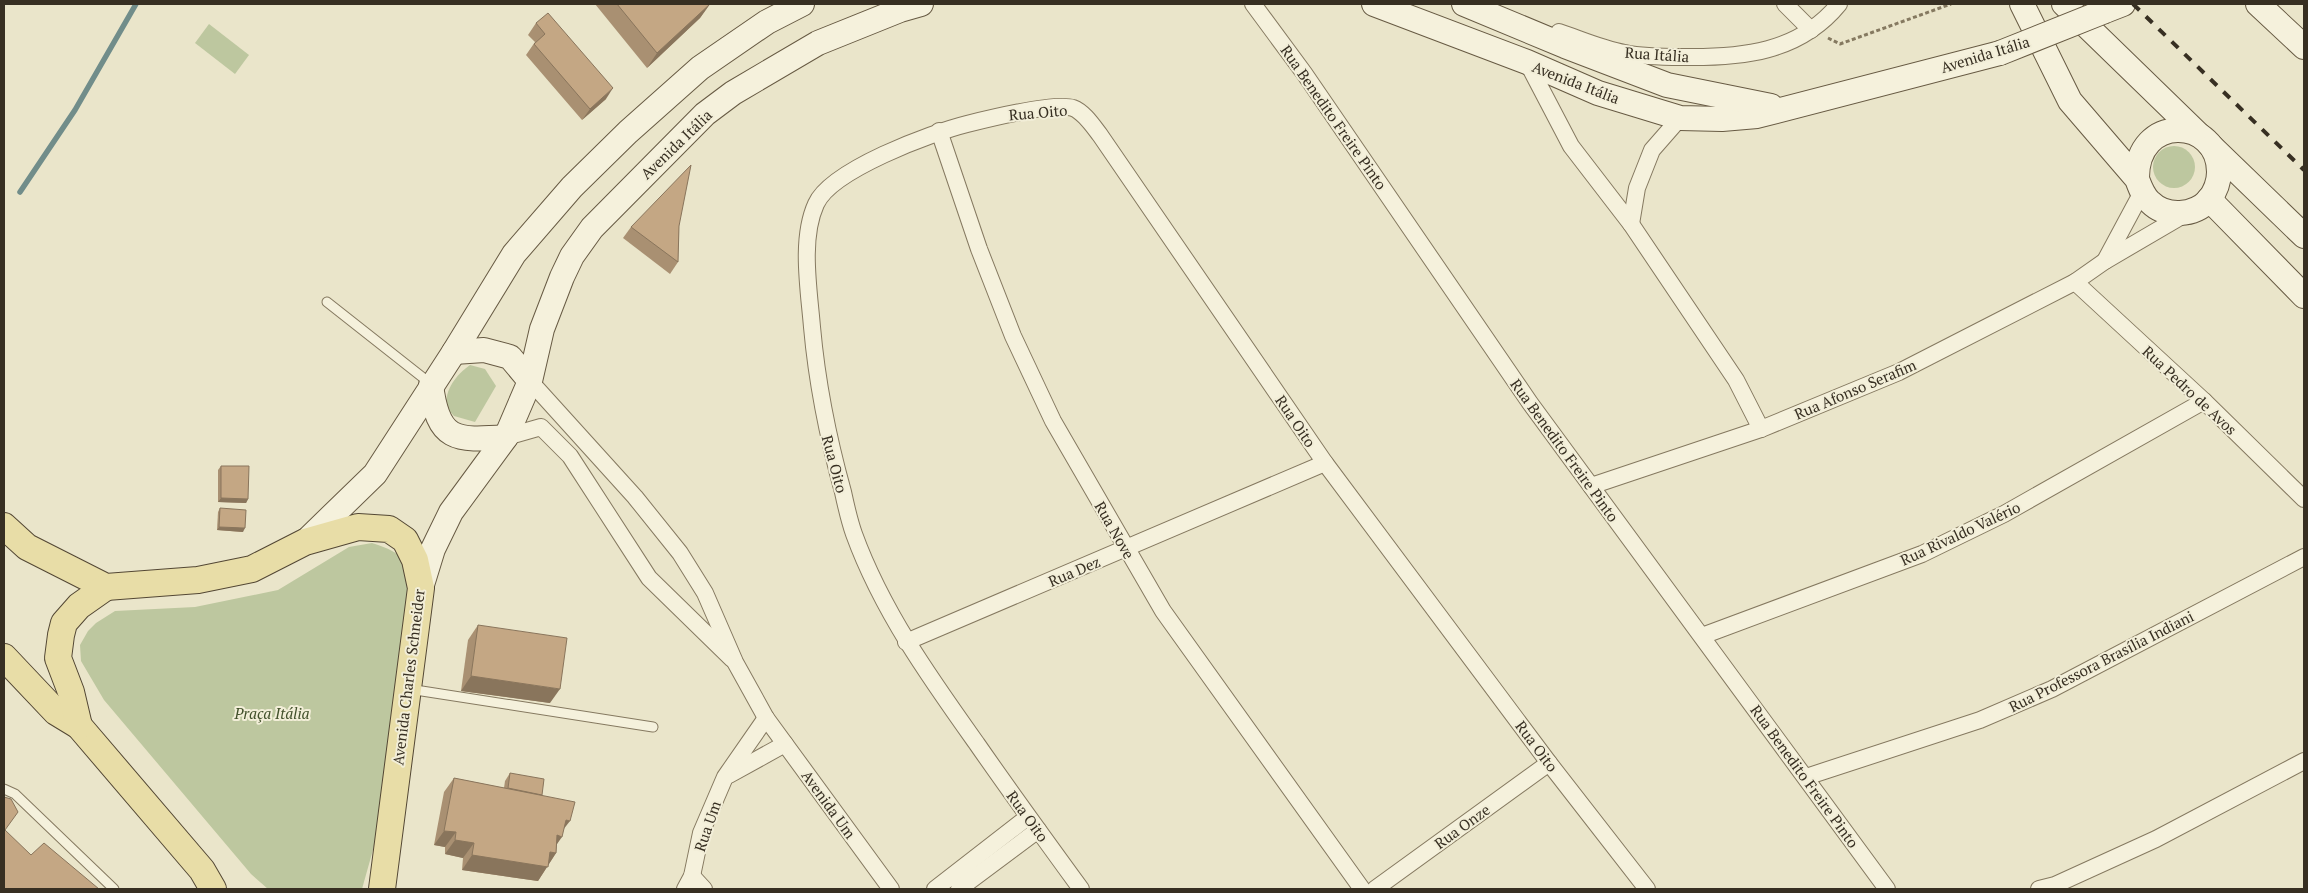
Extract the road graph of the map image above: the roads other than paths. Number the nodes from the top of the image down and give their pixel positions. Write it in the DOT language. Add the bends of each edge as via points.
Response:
graph roads {
  1 [pos="802,4"];
  2 [pos="921,4"];
  3 [pos="1253,4"];
  4 [pos="1374,4"];
  5 [pos="1466,4"];
  6 [pos="1785,4"];
  7 [pos="1839,4"];
  8 [pos="2022,4"];
  9 [pos="2064,4"];
  10 [pos="2124,4"];
  11 [pos="2258,4"];
  12 [pos="1811,30"];
  13 [pos="2304,47"];
  14 [pos="1526,62"];
  15 [pos="1786,109"];
  16 [pos="1680,118"];
  17 [pos="939,131"];
  18 [pos="2205,140"];
  19 [pos="2140,185"];
  20 [pos="2209,199"];
  21 [pos="2188,212"];
  22 [pos="1632,224"];
  23 [pos="2304,236"];
  24 [pos="2105,261"];
  25 [pos="2075,282"];
  26 [pos="2304,296"];
  27 [pos="326,302"];
  28 [pos="454,352"];
  29 [pos="530,381"];
  30 [pos="431,385"];
  31 [pos="2204,401"];
  32 [pos="1761,429"];
  33 [pos="506,437"];
  34 [pos="1325,463"];
  35 [pos="1591,486"];
  36 [pos="2304,499"];
  37 [pos="4,526"];
  38 [pos="4,534"];
  39 [pos="305,542"];
  40 [pos="27,547"];
  41 [pos="1125,549"];
  42 [pos="2304,558"];
  43 [pos="106,587"];
  44 [pos="421,588"];
  45 [pos="1702,636"];
  46 [pos="906,642"];
  47 [pos="4,657"];
  48 [pos="735,662"];
  49 [pos="407,689"];
  50 [pos="766,718"];
  51 [pos="79,726"];
  52 [pos="653,727"];
  53 [pos="785,744"];
  54 [pos="2304,761"];
  55 [pos="1549,763"];
  56 [pos="725,777"];
  57 [pos="1806,777"];
  58 [pos="4,789"];
  59 [pos="1033,823"];
  60 [pos="207,880"];
  61 [pos="688,882"];
  62 [pos="114,889"];
  63 [pos="224,889"];
  64 [pos="382,889"];
  65 [pos="704,889"];
  66 [pos="891,889"];
  67 [pos="935,889"];
  68 [pos="959,889"];
  69 [pos="1081,889"];
  70 [pos="1362,889"];
  71 [pos="1375,889"];
  72 [pos="1647,889"];
  73 [pos="1887,889"];
  74 [pos="2039,889"];
  1 -- 28 [label="main road" via="767,22 700,68 572,187 514,254"];
  2 -- 29 [label="main road, Avenida Itália" via="818,43 741,88 698,120 592,228 572,256 542,329"];
  3 -- 35 [label="street, Rua Benedito Freire Pinto"];
  4 -- 14 [label="main road, Avenida Itália"];
  5 -- 12 [label="street, Rua Itália" via="1624,53 1656,56 1711,58 1755,54 1781,46"];
  5 -- 15 [label="main road, Avenida Itália" via="1667,85"];
  6 -- 12 [label="street"];
  7 -- 12 [label="street, Rua Itália"];
  8 -- 19 [label="main road" via="2070,101"];
  9 -- 18 [label="main road"];
  10 -- 15 [label="main road, Avenida Itália, bridge" via="2000,53"];
  11 -- 13 [label="main road"];
  14 -- 16 [label="main road, Avenida Itália" via="1598,92"];
  14 -- 22 [label="street" via="1571,146"];
  15 -- 16 [label="main road, Avenida Itália" via="1722,119"];
  16 -- 22 [label="street" via="1652,150 1637,188"];
  17 -- 34 [label="street, Rua Oito" via="1047,108 1074,108 1087,119"];
  17 -- 41 [label="street, Rua Nove" via="1013,336 1053,422"];
  17 -- 46 [label="street, Rua Oito" via="840,178 816,202 807,243 814,351 828,440 854,534"];
  18 -- 19 [label="main road" via="2180,130 2157,136 2141,153 2137,166"];
  18 -- 20 [label="main road" via="2219,165 2218,183"];
  18 -- 23 [label="main road"];
  19 -- 21 [label="main road" via="2150,202 2161,210"];
  19 -- 24 [label="street"];
  20 -- 21 [label="main road"];
  20 -- 26 [label="main road"];
  21 -- 24 [label="street, Rua Afonso Serafim"];
  22 -- 32 [label="street" via="1736,380"];
  24 -- 25 [label="street, Rua Afonso Serafim"];
  25 -- 31 [label="street, Rua Pedro de Avos"];
  25 -- 32 [label="street, Rua Afonso Serafim" via="1899,372"];
  27 -- 30 [label="lane"];
  28 -- 29 [label="main road" via="484,350 510,357"];
  28 -- 30 [label="main road"];
  29 -- 33 [label="main road"];
  29 -- 48 [label="street" via="635,496 680,553 705,593"];
  30 -- 33 [label="main road" via="434,410 447,431 472,440"];
  30 -- 39 [label="main road" via="375,474"];
  31 -- 36 [label="street, Rua Pedro de Avos"];
  31 -- 45 [label="street, Rua Rivaldo Valério" via="2004,514 1922,554"];
  32 -- 35 [label="street, Rua Afonso Serafim"];
  33 -- 44 [label="main road" via="451,512 433,549"];
  33 -- 48 [label="street" via="540,427 556,441 570,456 649,578"];
  34 -- 41 [label="street, Rua Dez"];
  34 -- 55 [label="street, Rua Oito"];
  35 -- 45 [label="street, Rua Benedito Freire Pinto"];
  37 -- 40 [label="main road"];
  38 -- 40 [label="main road"];
  39 -- 43 [label="main road, Avenida Charles Schneider" via="252,570 198,580"];
  39 -- 44 [label="main road, Avenida Charles Schneider" via="358,527 388,528 405,540 415,560"];
  40 -- 43 [label="main road"];
  41 -- 46 [label="street, Rua Dez"];
  41 -- 70 [label="street, Rua Nove" via="1163,611"];
  42 -- 57 [label="street, Rua Professora Brasília Indiani" via="2052,689 1980,720"];
  43 -- 51 [label="main road" via="78,606 64,623 61,635 58,658"];
  44 -- 49 [label="main road, Avenida Charles Schneider"];
  45 -- 57 [label="street, Rua Benedito Freire Pinto"];
  46 -- 59 [label="street, Rua Oito"];
  47 -- 51 [label="main road" via="56,712"];
  48 -- 50 [label="street, Avenida Um"];
  49 -- 52 [label="lane"];
  49 -- 64 [label="main road, Avenida Charles Schneider"];
  50 -- 53 [label="street, Avenida Um"];
  50 -- 56 [label="street, Rua Um"];
  51 -- 60 [label="main road"];
  53 -- 56 [label="street"];
  53 -- 66 [label="street, Avenida Um"];
  54 -- 74 [label="street" via="2156,839 2055,885"];
  55 -- 71 [label="street, Rua Onze"];
  55 -- 72 [label="street, Rua Oito"];
  56 -- 61 [label="street, Rua Um" via="701,833"];
  57 -- 73 [label="street, Rua Benedito Freire Pinto"];
  58 -- 62 [label="lane" via="14,794"];
  59 -- 67 [label="street"];
  59 -- 68 [label="street"];
  59 -- 69 [label="street, Rua Oito"];
  60 -- 63 [label="main road"];
  61 -- 65 [label="street, Rua Um"];
}
